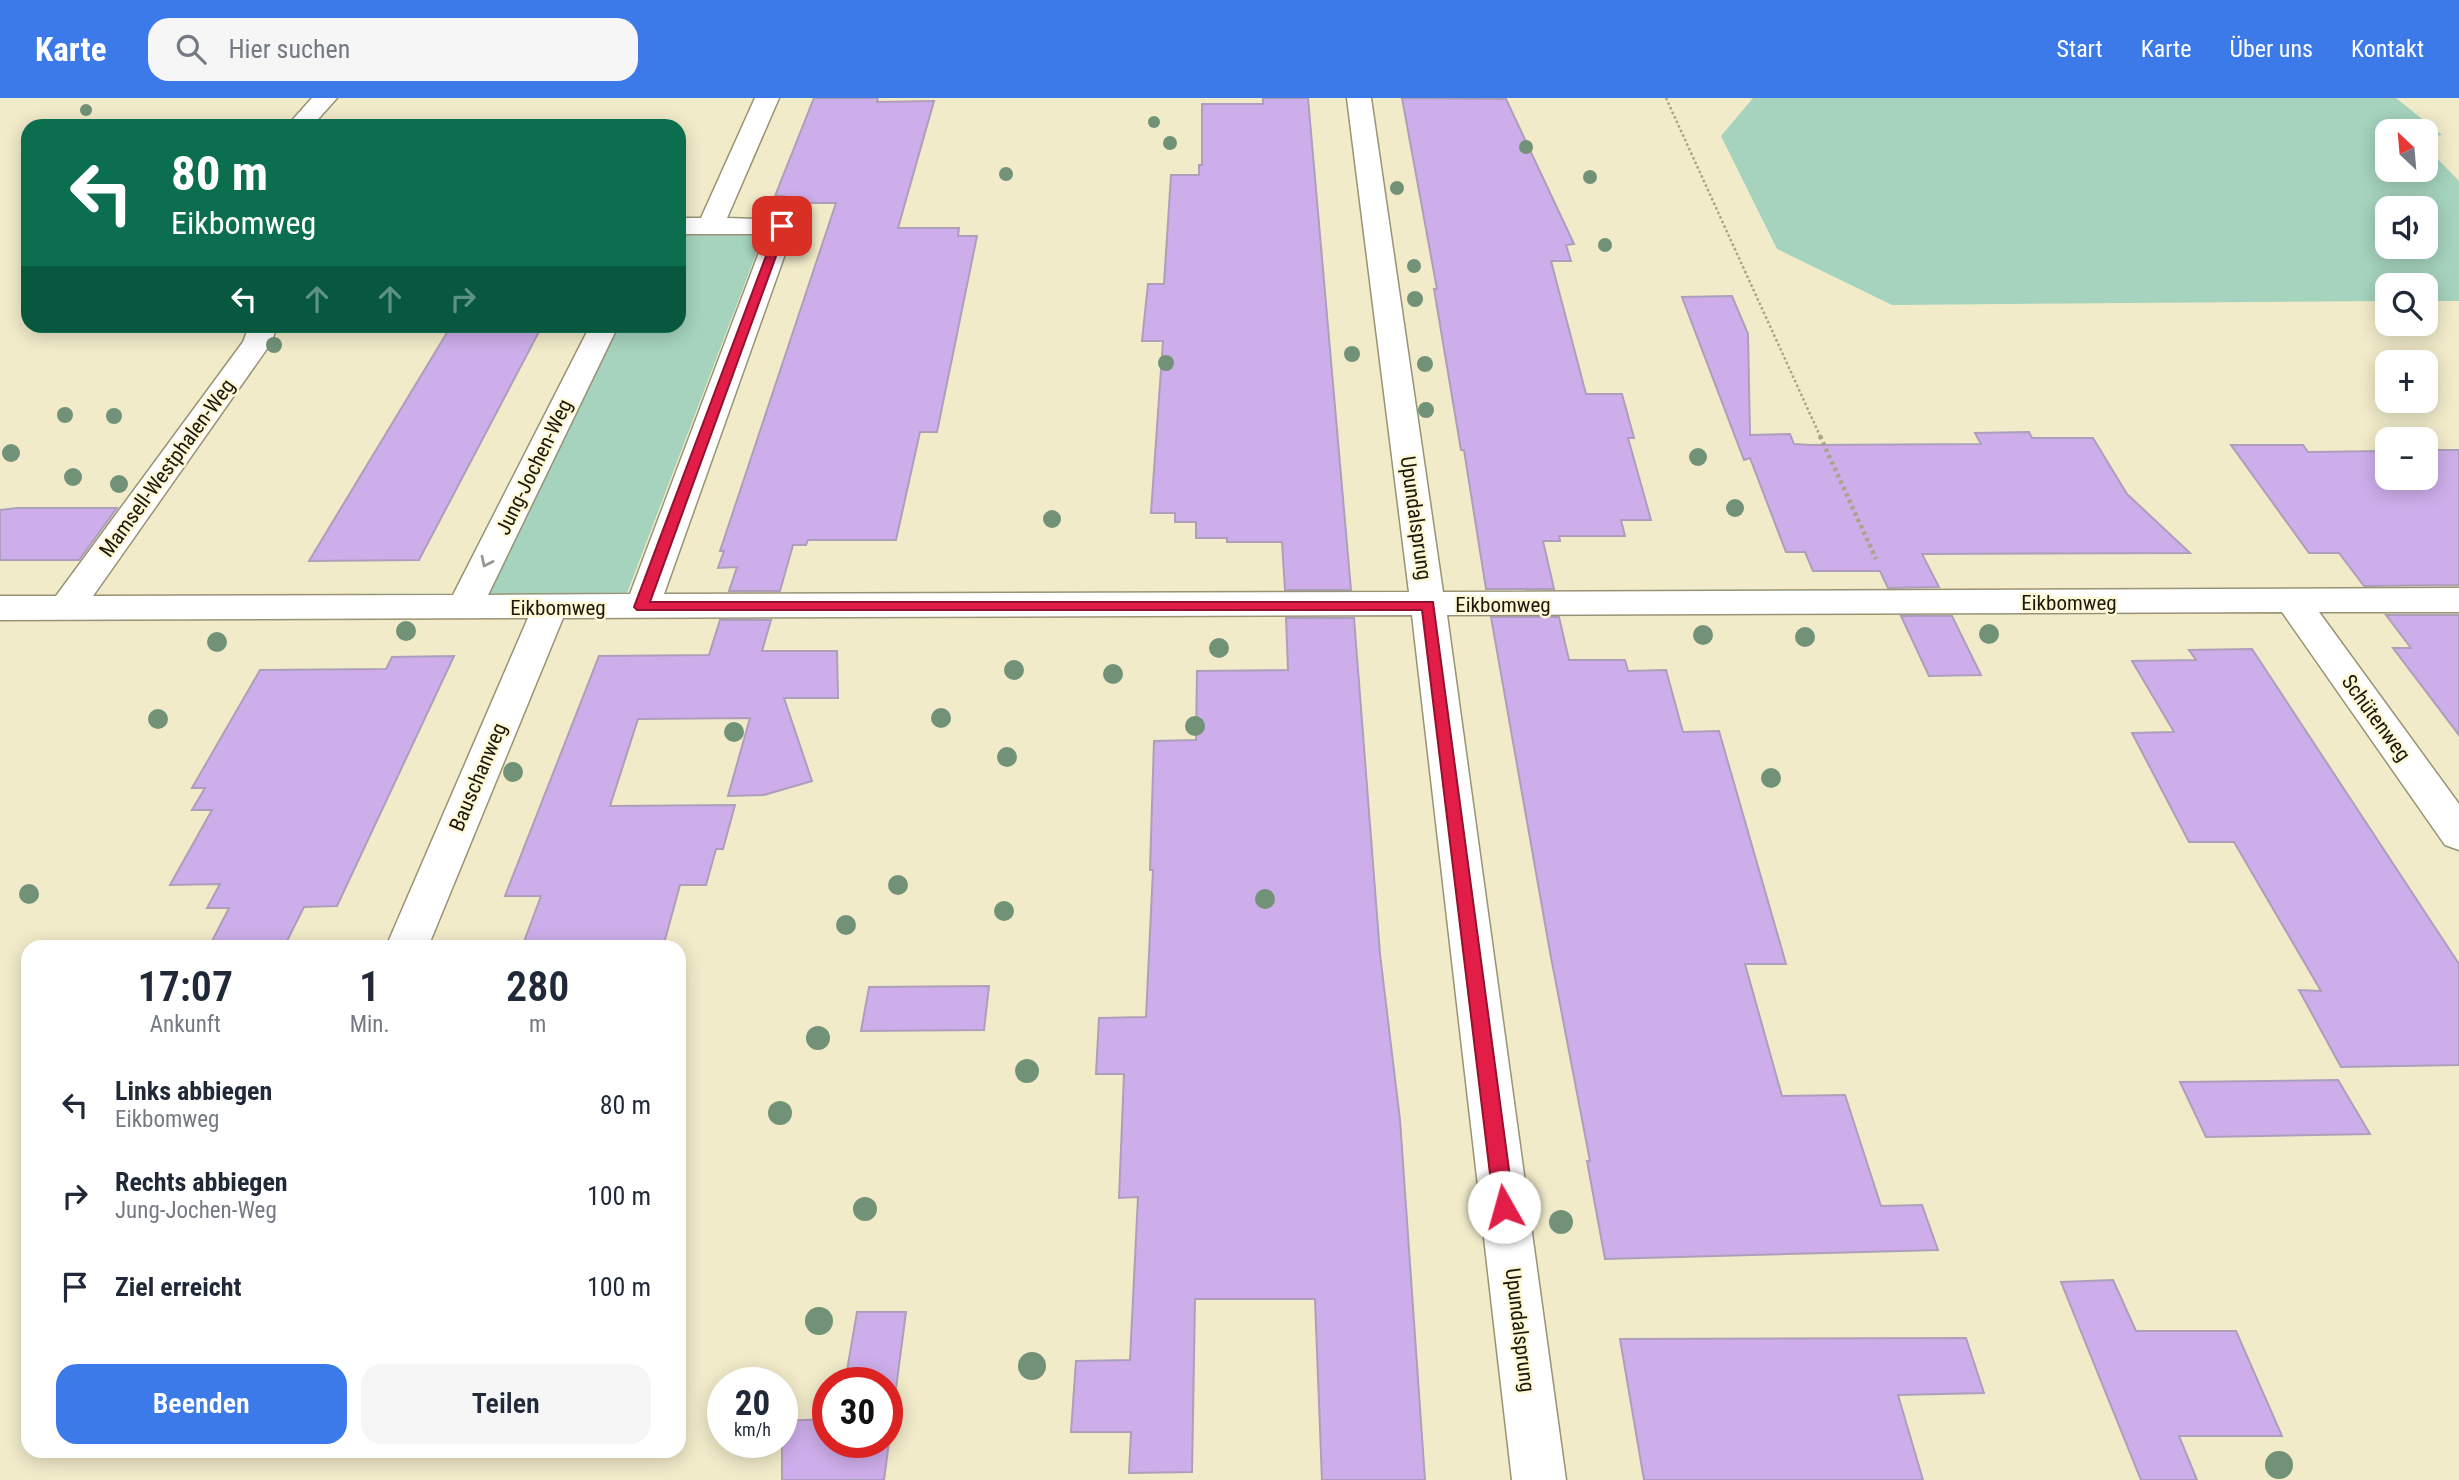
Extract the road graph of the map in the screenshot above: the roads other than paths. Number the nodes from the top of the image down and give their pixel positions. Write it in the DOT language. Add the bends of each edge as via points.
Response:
graph roads {
  1 [pos="325,98"];
  2 [pos="767,98"];
  3 [pos="1359,98"];
  4 [pos="306,119"];
  5 [pos="686,226"];
  6 [pos="711,226"];
  7 [pos="261,333"];
  8 [pos="601,333"];
  9 [pos="2459,600"];
  10 [pos="2293,602"];
  11 [pos="1428,605"];
  12 [pos="642,607"];
  13 [pos="0,608"];
  14 [pos="66,608"];
  15 [pos="464,608"];
  16 [pos="550,608"];
  17 [pos="2459,834"];
  18 [pos="410,940"];
  19 [pos="1539,1480"];
  1 -- 4 [label="street"];
  2 -- 6 [label="street"];
  3 -- 11 [label="street, Upundalsprung"];
  5 -- 6 [label="street"];
  6 -- 12 [label="street" via="782,226"];
  7 -- 14 [label="street, Mamsell-Westphalen-Weg"];
  8 -- 15 [label="street, Jung-Jochen-Weg, one-way"];
  9 -- 10 [label="street, Eikbomweg"];
  10 -- 11 [label="street, Eikbomweg"];
  10 -- 17 [label="street, Schütenweg"];
  11 -- 12 [label="street, Eikbomweg"];
  11 -- 19 [label="street, Upundalsprung"];
  12 -- 16 [label="street, Eikbomweg"];
  13 -- 14 [label="street, Eikbomweg"];
  14 -- 15 [label="street, Eikbomweg"];
  15 -- 16 [label="street, Eikbomweg"];
  16 -- 18 [label="street, Bauschanweg"];
}
